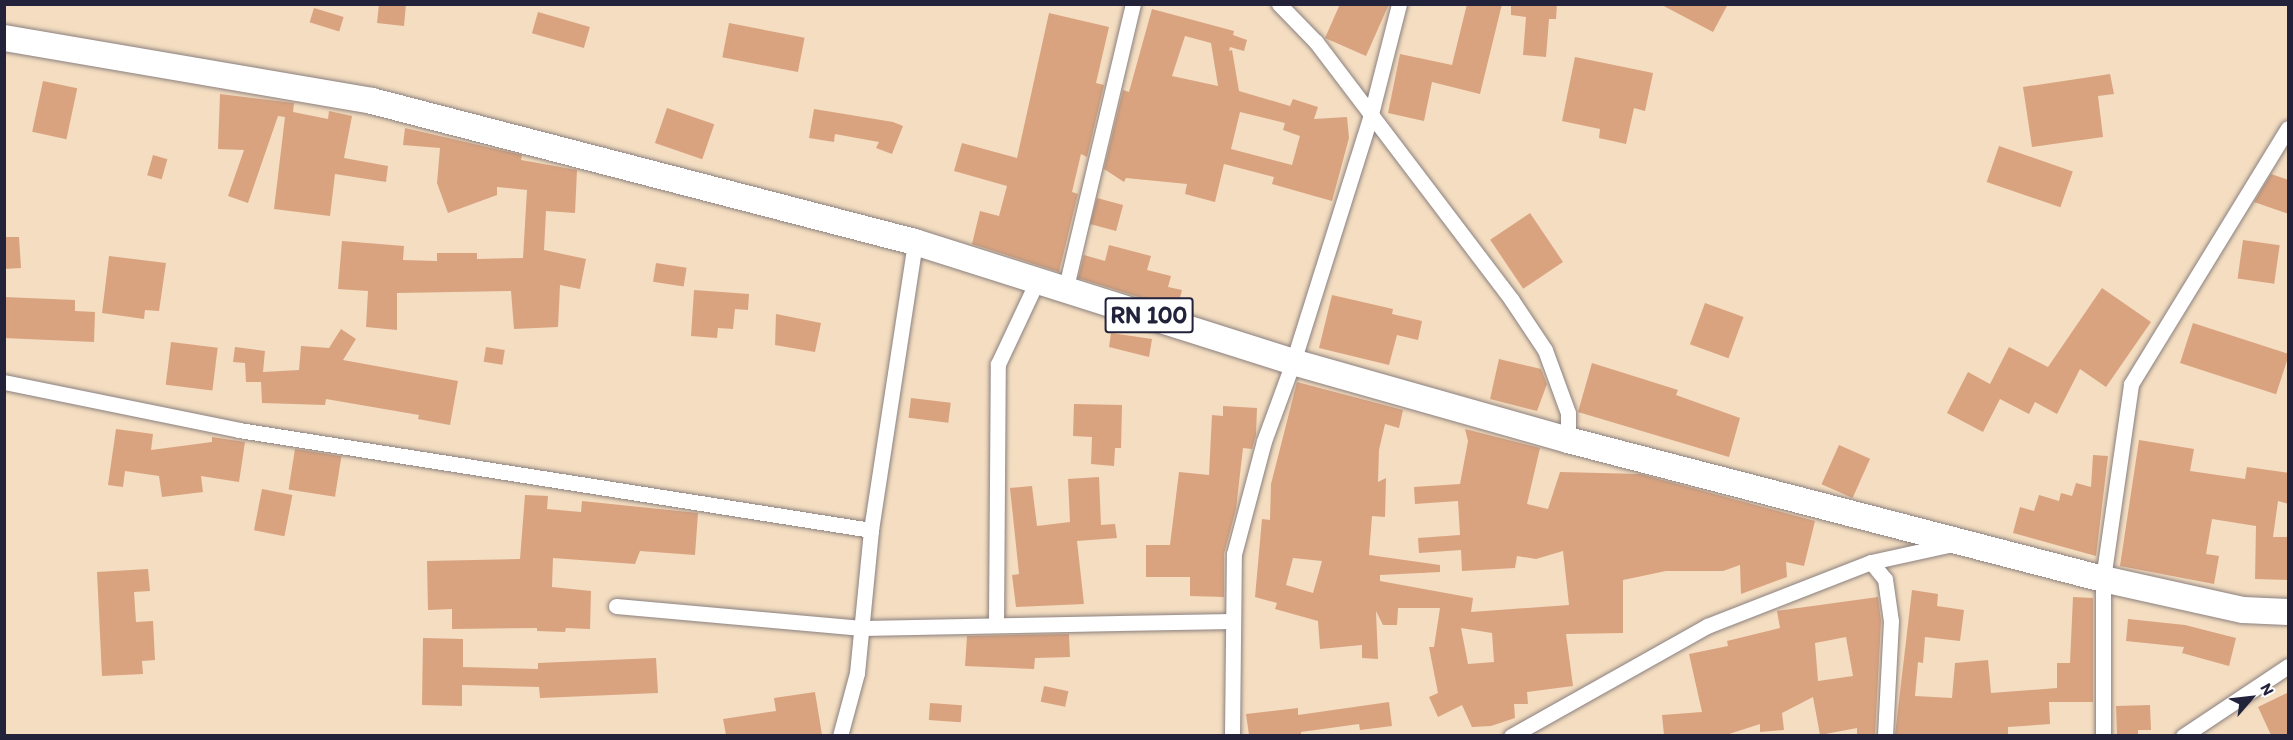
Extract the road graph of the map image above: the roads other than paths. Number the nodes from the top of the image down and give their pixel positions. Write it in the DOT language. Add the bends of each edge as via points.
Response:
graph roads {
  1 [pos="1133,4"];
  2 [pos="1279,4"];
  3 [pos="1399,4"];
  4 [pos="4,38"];
  5 [pos="1371,114"];
  6 [pos="2289,128"];
  7 [pos="915,242"];
  8 [pos="1038,279"];
  9 [pos="1066,287"];
  10 [pos="1293,362"];
  11 [pos="4,382"];
  12 [pos="1568,440"];
  13 [pos="871,530"];
  14 [pos="1956,543"];
  15 [pos="1871,562"];
  16 [pos="2103,579"];
  17 [pos="616,606"];
  18 [pos="2289,612"];
  19 [pos="1233,621"];
  20 [pos="996,625"];
  21 [pos="862,628"];
  22 [pos="2289,666"];
  23 [pos="840,735"];
  24 [pos="1232,735"];
  25 [pos="1510,735"];
  26 [pos="1885,735"];
  27 [pos="2103,735"];
  28 [pos="2183,735"];
  1 -- 9 [label="street"];
  2 -- 5 [label="street" via="1316,42"];
  3 -- 5 [label="street"];
  4 -- 7 [label="main road, RN 100" via="372,101"];
  5 -- 10 [label="street"];
  5 -- 12 [label="street" via="1545,350 1568,413"];
  6 -- 16 [label="street" via="2131,384"];
  7 -- 8 [label="main road, RN 100"];
  7 -- 13 [label="street"];
  8 -- 9 [label="main road, RN 100"];
  8 -- 20 [label="street" via="998,364"];
  9 -- 10 [label="main road, RN 100"];
  10 -- 12 [label="main road, RN 100"];
  10 -- 19 [label="street" via="1264,441 1234,554"];
  11 -- 13 [label="street" via="238,430"];
  12 -- 14 [label="main road, RN 100"];
  13 -- 21 [label="street"];
  14 -- 15 [label="street"];
  14 -- 16 [label="main road, RN 100"];
  15 -- 25 [label="street" via="1707,626"];
  15 -- 26 [label="street" via="1886,579 1891,621"];
  16 -- 18 [label="main road, RN 100" via="2243,610"];
  16 -- 27 [label="street"];
  17 -- 21 [label="street"];
  19 -- 20 [label="street"];
  19 -- 24 [label="street"];
  20 -- 21 [label="street"];
  21 -- 23 [label="street" via="857,673"];
  22 -- 28 [label="street"];
}
